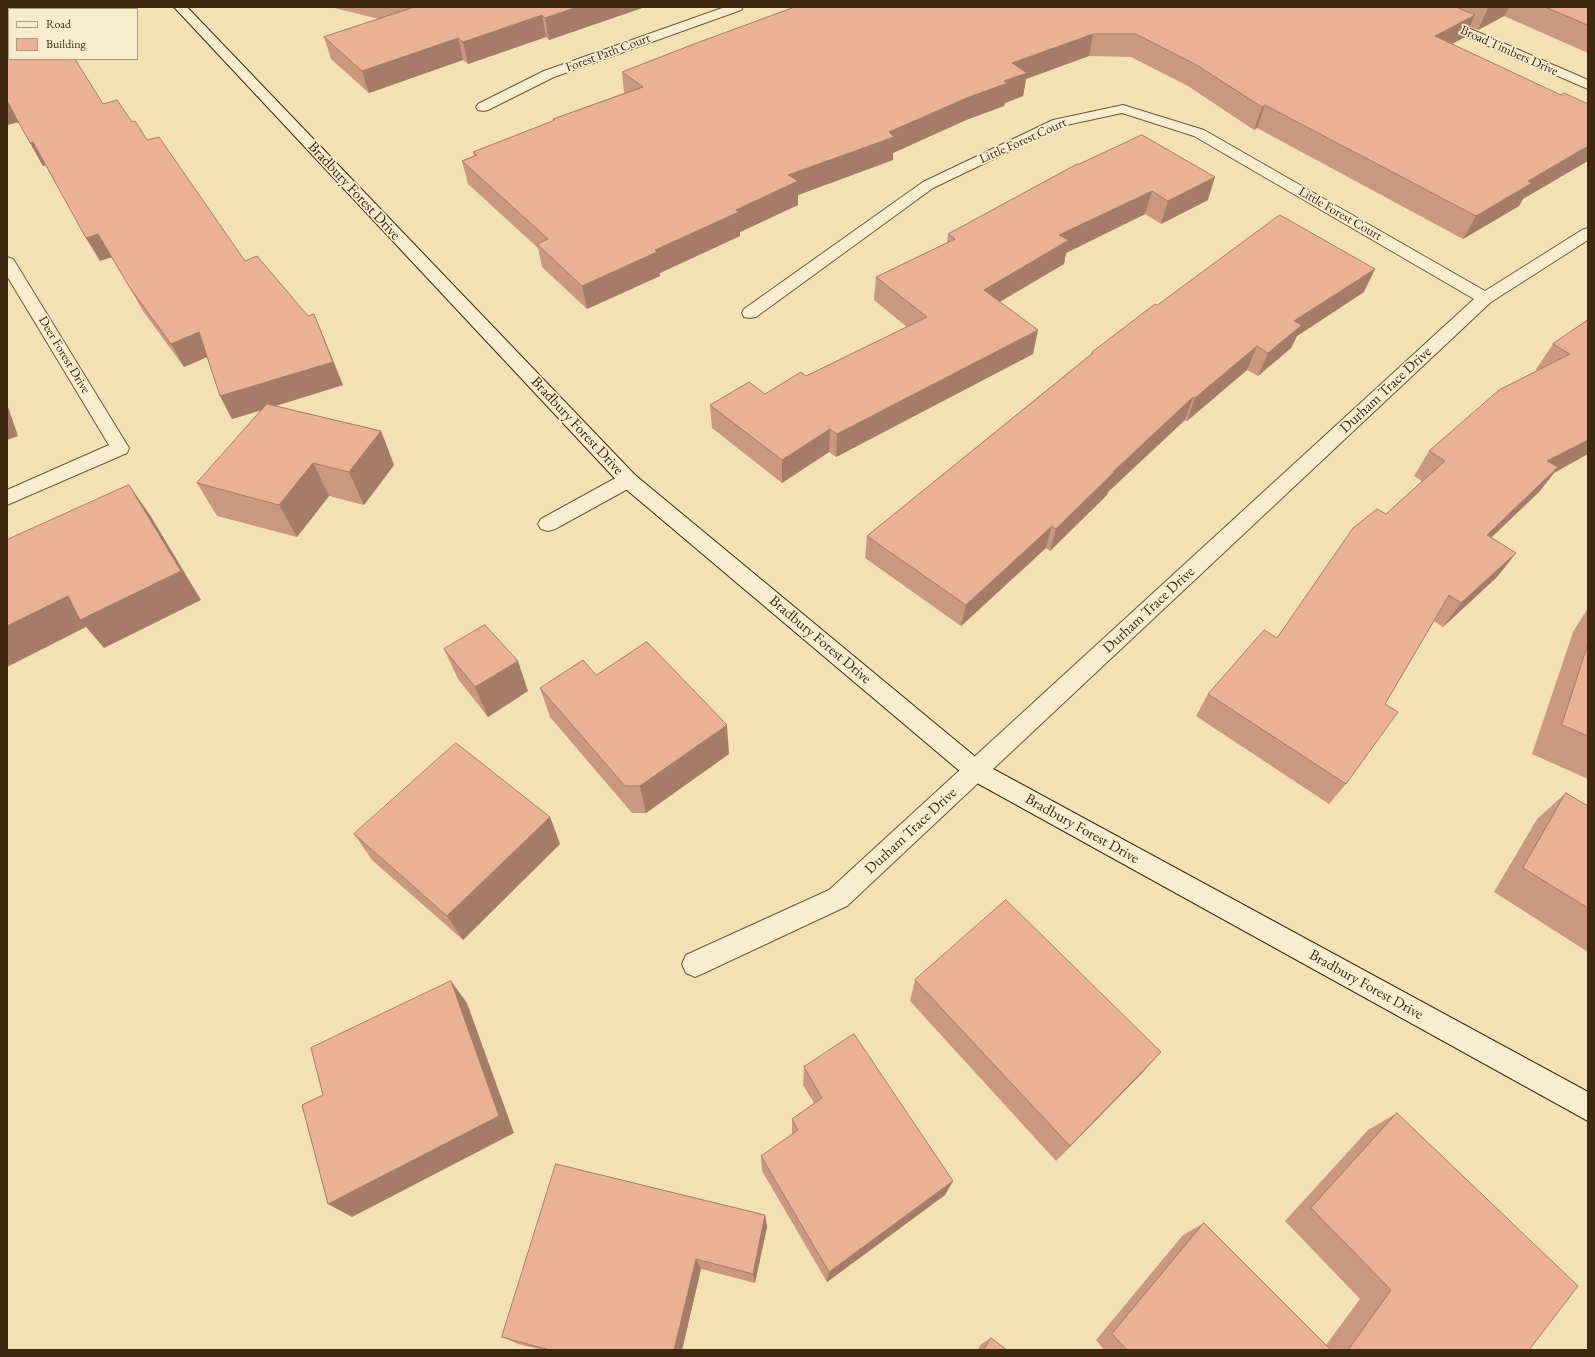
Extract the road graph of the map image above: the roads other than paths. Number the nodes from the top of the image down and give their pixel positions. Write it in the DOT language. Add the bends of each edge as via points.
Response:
graph roads {
  1 [pos="180,7"];
  2 [pos="737,7"];
  3 [pos="1409,7"];
  4 [pos="1588,85"];
  5 [pos="483,106"];
  6 [pos="1588,233"];
  7 [pos="7,262"];
  8 [pos="1486,298"];
  9 [pos="750,313"];
  10 [pos="628,480"];
  11 [pos="7,498"];
  12 [pos="548,524"];
  13 [pos="976,771"];
  14 [pos="695,964"];
  15 [pos="1588,1107"];
  1 -- 10 [label="street, Bradbury Forest Drive"];
  2 -- 5 [label="street, Forest Path Court" via="549,74"];
  3 -- 4 [label="street, Broad Timbers Drive"];
  6 -- 8 [label="street, Durham Trace Drive"];
  7 -- 11 [label="street, Deer Forest Drive" via="120,448"];
  8 -- 9 [label="street, Little Forest Court" via="1199,133 1123,109 1058,123 928,184"];
  8 -- 13 [label="street, Durham Trace Drive"];
  10 -- 12 [label="street"];
  10 -- 13 [label="street, Bradbury Forest Drive"];
  13 -- 14 [label="street, Durham Trace Drive" via="838,898"];
  13 -- 15 [label="street, Bradbury Forest Drive"];
}
